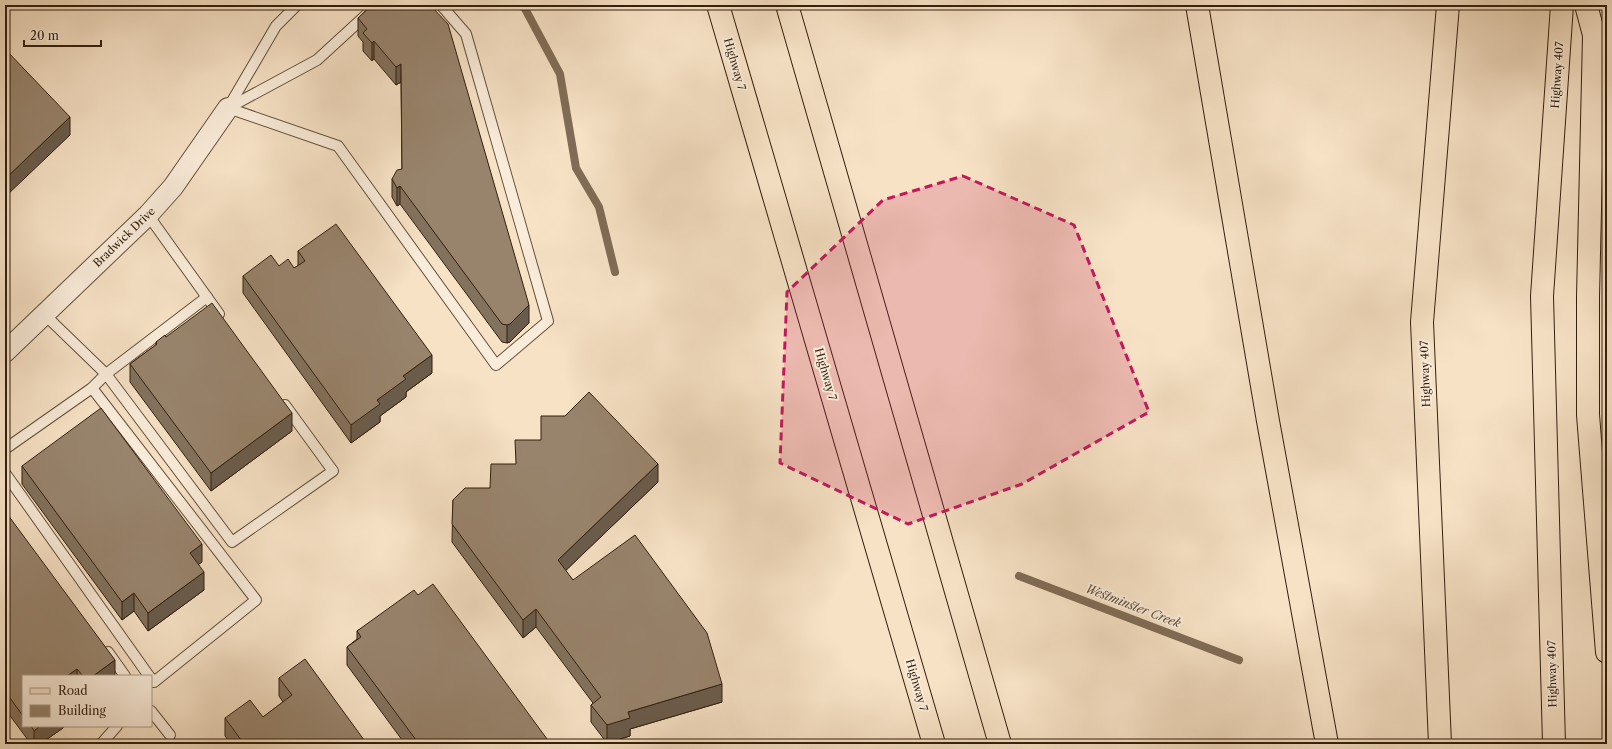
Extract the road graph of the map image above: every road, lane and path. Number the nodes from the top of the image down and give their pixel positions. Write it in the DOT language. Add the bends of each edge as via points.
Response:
graph roads {
  1 [pos="297,5"];
  2 [pos="377,5"];
  3 [pos="441,5"];
  4 [pos="718,5"];
  5 [pos="787,5"];
  6 [pos="1197,5"];
  7 [pos="1448,5"];
  8 [pos="1562,5"];
  9 [pos="1586,5"];
  10 [pos="228,108"];
  11 [pos="148,215"];
  12 [pos="207,297"];
  13 [pos="44,314"];
  14 [pos="226,323"];
  15 [pos="5,352"];
  16 [pos="106,374"];
  17 [pos="92,388"];
  18 [pos="277,394"];
  19 [pos="5,449"];
  20 [pos="5,473"];
  21 [pos="232,542"];
  22 [pos="223,557"];
  23 [pos="102,644"];
  24 [pos="1607,652"];
  25 [pos="124,675"];
  26 [pos="147,675"];
  27 [pos="152,680"];
  28 [pos="152,712"];
  29 [pos="116,727"];
  30 [pos="170,735"];
  31 [pos="101,744"];
  32 [pos="934,744"];
  33 [pos="1000,744"];
  34 [pos="1327,744"];
  35 [pos="1440,744"];
  36 [pos="1554,744"];
  1 -- 10 [label="lane" via="276,26"];
  2 -- 10 [label="lane" via="317,60"];
  3 -- 10 [label="lane" via="466,34 548,321 496,365 338,146"];
  4 -- 32 [label="main road, Highway 7"];
  5 -- 33 [label="main road"];
  6 -- 34 [label="main road"];
  7 -- 35 [label="main road, Highway 407" via="1422,322"];
  8 -- 36 [label="main road, Highway 407" via="1542,296"];
  9 -- 24 [label="main road" via="1594,35 1588,415"];
  10 -- 11 [label="street, Bradwick Drive" via="173,187"];
  11 -- 12 [label="lane"];
  11 -- 13 [label="street, Bradwick Drive"];
  12 -- 14 [label="lane"];
  12 -- 16 [label="lane"];
  13 -- 15 [label="street, Bradwick Drive"];
  13 -- 16 [label="lane"];
  16 -- 17 [label="lane"];
  16 -- 21 [label="lane"];
  17 -- 19 [label="lane"];
  17 -- 22 [label="lane"];
  18 -- 21 [label="lane" via="333,471"];
  20 -- 26 [label="lane"];
  21 -- 22 [label="lane"];
  22 -- 27 [label="lane" via="256,600"];
  23 -- 25 [label="lane"];
  28 -- 30 [label="lane"];
  29 -- 31 [label="lane"];
}
